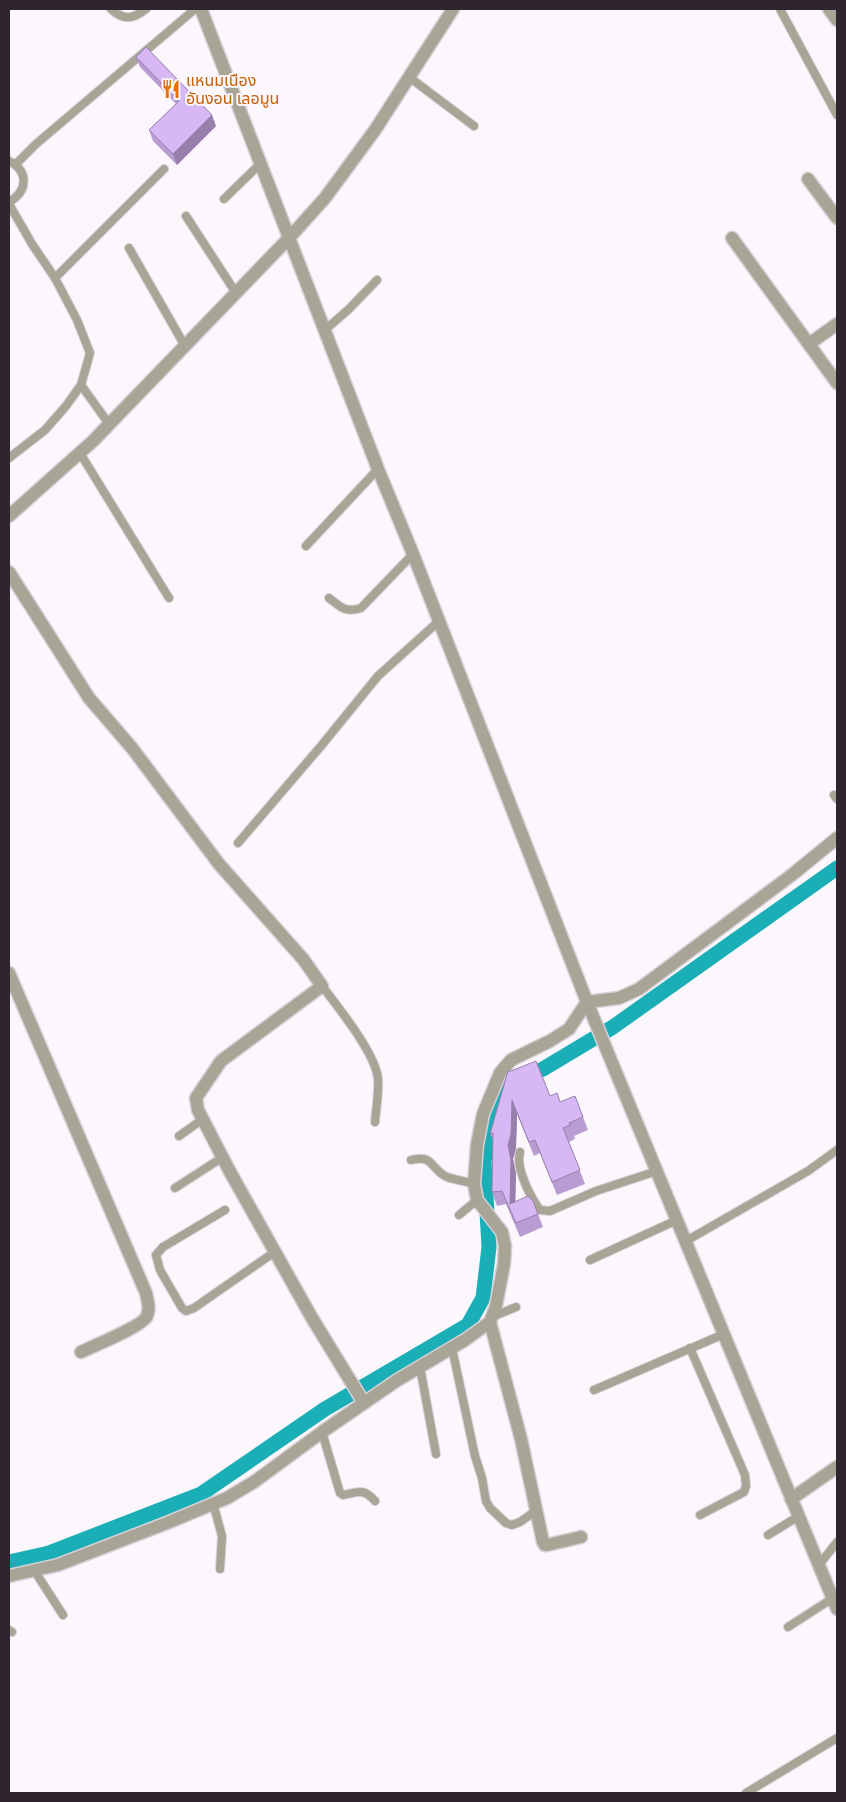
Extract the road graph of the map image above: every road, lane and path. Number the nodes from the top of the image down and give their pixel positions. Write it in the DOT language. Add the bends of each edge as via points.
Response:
graph roads {
  1 [pos="111,9"];
  2 [pos="146,9"];
  3 [pos="194,9"];
  4 [pos="201,9"];
  5 [pos="453,9"];
  6 [pos="780,9"];
  7 [pos="829,9"];
  8 [pos="837,20"];
  9 [pos="409,77"];
  10 [pos="837,115"];
  11 [pos="474,126"];
  12 [pos="12,162"];
  13 [pos="260,164"];
  14 [pos="164,169"];
  15 [pos="808,179"];
  16 [pos="224,199"];
  17 [pos="9,203"];
  18 [pos="186,216"];
  19 [pos="837,218"];
  20 [pos="289,238"];
  21 [pos="732,238"];
  22 [pos="129,248"];
  23 [pos="55,278"];
  24 [pos="376,280"];
  25 [pos="236,293"];
  26 [pos="837,324"];
  27 [pos="325,330"];
  28 [pos="809,344"];
  29 [pos="185,346"];
  30 [pos="837,383"];
  31 [pos="81,385"];
  32 [pos="109,424"];
  33 [pos="80,453"];
  34 [pos="9,458"];
  35 [pos="378,469"];
  36 [pos="9,516"];
  37 [pos="306,546"];
  38 [pos="413,554"];
  39 [pos="9,572"];
  40 [pos="169,598"];
  41 [pos="329,598"];
  42 [pos="439,622"];
  43 [pos="837,838"];
  44 [pos="238,843"];
  45 [pos="9,973"];
  46 [pos="322,986"];
  47 [pos="588,1002"];
  48 [pos="203,1119"];
  49 [pos="375,1122"];
  50 [pos="178,1136"];
  51 [pos="837,1150"];
  52 [pos="520,1152"];
  53 [pos="222,1157"];
  54 [pos="411,1160"];
  55 [pos="657,1171"];
  56 [pos="474,1184"];
  57 [pos="175,1188"];
  58 [pos="481,1205"];
  59 [pos="225,1210"];
  60 [pos="459,1215"];
  61 [pos="677,1220"];
  62 [pos="686,1242"];
  63 [pos="276,1251"];
  64 [pos="590,1260"];
  65 [pos="516,1307"];
  66 [pos="491,1320"];
  67 [pos="724,1334"];
  68 [pos="452,1348"];
  69 [pos="690,1348"];
  70 [pos="81,1352"];
  71 [pos="420,1367"];
  72 [pos="594,1390"];
  73 [pos="361,1399"];
  74 [pos="322,1432"];
  75 [pos="436,1454"];
  76 [pos="837,1468"];
  77 [pos="791,1499"];
  78 [pos="375,1501"];
  79 [pos="213,1504"];
  80 [pos="537,1510"];
  81 [pos="700,1515"];
  82 [pos="799,1516"];
  83 [pos="768,1535"];
  84 [pos="581,1537"];
  85 [pos="837,1542"];
  86 [pos="820,1565"];
  87 [pos="220,1569"];
  88 [pos="34,1570"];
  89 [pos="9,1576"];
  90 [pos="835,1604"];
  91 [pos="63,1615"];
  92 [pos="788,1627"];
  93 [pos="837,1738"];
  94 [pos="746,1793"];
  1 -- 2 [label="lane" via="124,17 136,16"];
  3 -- 12 [label="lane"];
  4 -- 13 [label="street"];
  5 -- 9 [label="street"];
  6 -- 10 [label="lane"];
  7 -- 8 [label="street"];
  9 -- 11 [label="lane"];
  9 -- 20 [label="street" via="325,198"];
  12 -- 17 [label="lane" via="22,172 24,181 22,190"];
  13 -- 16 [label="lane"];
  13 -- 20 [label="street"];
  14 -- 23 [label="lane"];
  15 -- 19 [label="street"];
  17 -- 23 [label="lane"];
  18 -- 25 [label="lane"];
  20 -- 25 [label="street"];
  20 -- 27 [label="street"];
  21 -- 28 [label="street"];
  22 -- 29 [label="lane"];
  23 -- 31 [label="lane" via="78,320 90,353"];
  24 -- 27 [label="lane"];
  25 -- 29 [label="street"];
  26 -- 28 [label="street"];
  27 -- 35 [label="street"];
  28 -- 30 [label="street"];
  29 -- 32 [label="street"];
  31 -- 32 [label="lane"];
  31 -- 34 [label="lane" via="45,430"];
  32 -- 33 [label="street"];
  33 -- 36 [label="street"];
  33 -- 40 [label="lane"];
  35 -- 37 [label="lane"];
  35 -- 38 [label="street"];
  38 -- 41 [label="lane" via="361,608 352,611 342,608"];
  38 -- 42 [label="street"];
  39 -- 46 [label="street" via="90,698 219,864 303,959"];
  42 -- 44 [label="lane" via="378,676"];
  42 -- 47 [label="street"];
  43 -- 47 [label="street" via="639,989 619,998"];
  45 -- 70 [label="street" via="150,1307 146,1319 137,1325"];
  46 -- 48 [label="street" via="221,1061 196,1098"];
  46 -- 49 [label="lane" via="376,1067"];
  47 -- 55 [label="street"];
  47 -- 56 [label="street" via="569,1029 511,1060 500,1072 483,1114"];
  48 -- 50 [label="lane"];
  48 -- 53 [label="street"];
  51 -- 62 [label="lane" via="808,1171"];
  52 -- 55 [label="lane" via="522,1175 532,1200 540,1210 550,1211 596,1191"];
  53 -- 57 [label="lane"];
  53 -- 63 [label="street"];
  54 -- 56 [label="lane" via="421,1157 429,1160 448,1177"];
  55 -- 61 [label="street"];
  56 -- 58 [label="street"];
  58 -- 60 [label="lane"];
  58 -- 66 [label="street" via="502,1232 505,1246"];
  59 -- 63 [label="lane" via="163,1247 156,1255 160,1270 182,1308 186,1311 194,1308"];
  61 -- 62 [label="street"];
  61 -- 64 [label="lane"];
  62 -- 67 [label="street"];
  63 -- 73 [label="street"];
  65 -- 66 [label="lane"];
  66 -- 68 [label="street"];
  66 -- 80 [label="street"];
  67 -- 69 [label="lane"];
  67 -- 77 [label="street"];
  68 -- 71 [label="street"];
  68 -- 80 [label="lane" via="486,1501 512,1525"];
  69 -- 72 [label="lane"];
  69 -- 81 [label="lane" via="745,1475 746,1486 744,1492"];
  71 -- 73 [label="street"];
  71 -- 75 [label="lane"];
  73 -- 74 [label="street"];
  74 -- 78 [label="lane" via="340,1494 364,1492"];
  74 -- 79 [label="street" via="254,1482"];
  76 -- 77 [label="street"];
  77 -- 82 [label="street"];
  79 -- 87 [label="lane" via="222,1536"];
  79 -- 88 [label="street" via="99,1550"];
  80 -- 84 [label="street" via="545,1545"];
  82 -- 83 [label="lane"];
  82 -- 86 [label="street"];
  85 -- 86 [label="lane"];
  86 -- 90 [label="street"];
  88 -- 89 [label="street"];
  88 -- 91 [label="lane"];
  90 -- 92 [label="lane"];
  93 -- 94 [label="lane"];
}
